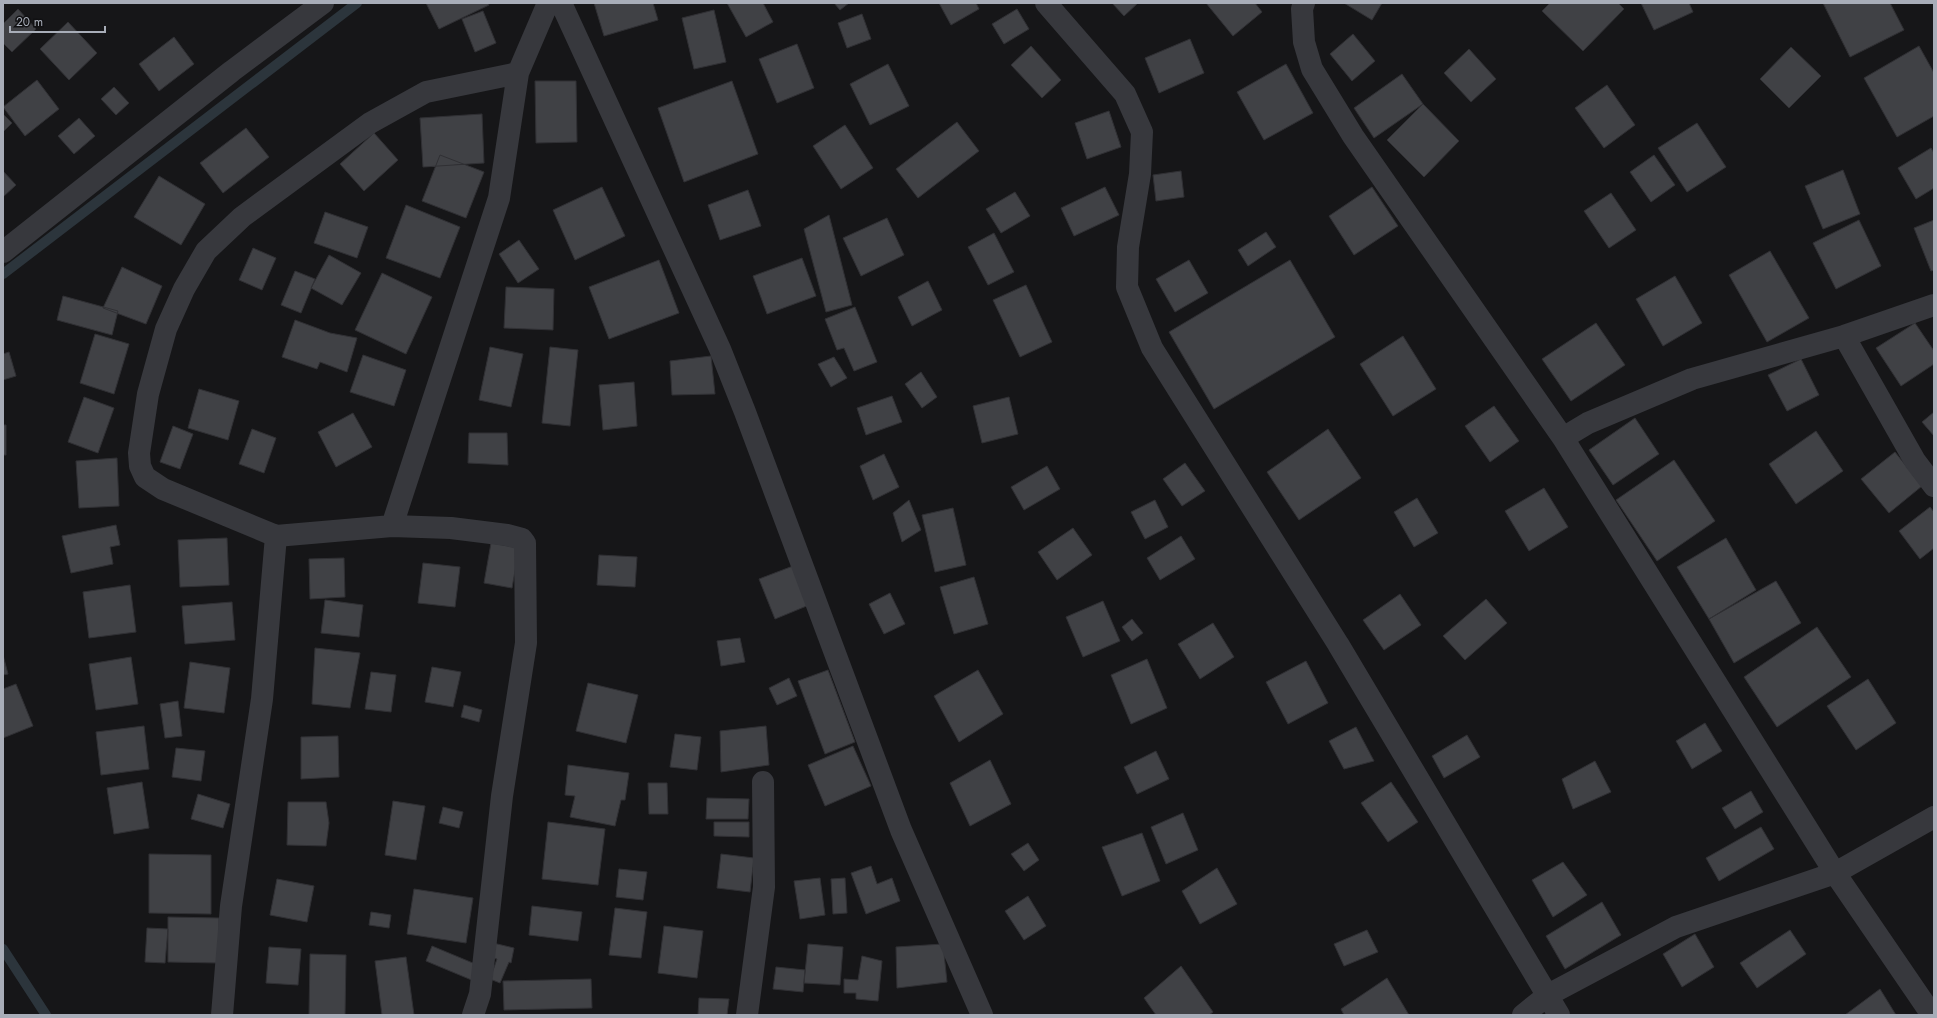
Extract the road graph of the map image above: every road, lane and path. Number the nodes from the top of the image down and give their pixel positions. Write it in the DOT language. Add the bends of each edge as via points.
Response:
graph roads {
  1 [pos="323,3"];
  2 [pos="548,3"];
  3 [pos="561,3"];
  4 [pos="1046,3"];
  5 [pos="1304,3"];
  6 [pos="518,73"];
  7 [pos="3,252"];
  8 [pos="1934,305"];
  9 [pos="1844,336"];
  10 [pos="1563,438"];
  11 [pos="1934,486"];
  12 [pos="392,526"];
  13 [pos="276,536"];
  14 [pos="763,782"];
  15 [pos="1934,817"];
  16 [pos="1835,873"];
  17 [pos="1548,994"];
  18 [pos="222,1015"];
  19 [pos="473,1015"];
  20 [pos="747,1015"];
  21 [pos="982,1015"];
  22 [pos="1523,1015"];
  23 [pos="1559,1015"];
  24 [pos="1932,1015"];
  1 -- 7 [label="street"];
  2 -- 6 [label="street"];
  3 -- 21 [label="street" via="720,349 901,830"];
  4 -- 17 [label="street" via="1125,94 1142,132 1140,174 1128,247 1128,287 1152,348 1338,644"];
  5 -- 10 [label="street" via="1304,42 1312,69 1353,136"];
  6 -- 12 [label="street" via="499,198"];
  6 -- 13 [label="street" via="426,92 370,123 242,218 206,251 184,289 166,329 148,394 139,453 140,466 145,477 163,489"];
  8 -- 9 [label="street"];
  9 -- 10 [label="street" via="1692,379 1588,423"];
  9 -- 11 [label="street" via="1915,461"];
  10 -- 16 [label="street"];
  12 -- 13 [label="street"];
  12 -- 19 [label="street" via="452,528 517,536 525,543 526,643 502,796 480,994"];
  13 -- 18 [label="street" via="262,699 231,906"];
  14 -- 20 [label="street" via="764,888"];
  15 -- 16 [label="street"];
  16 -- 17 [label="street" via="1676,927"];
  16 -- 24 [label="street"];
  17 -- 22 [label="street"];
  17 -- 23 [label="street"];
}
